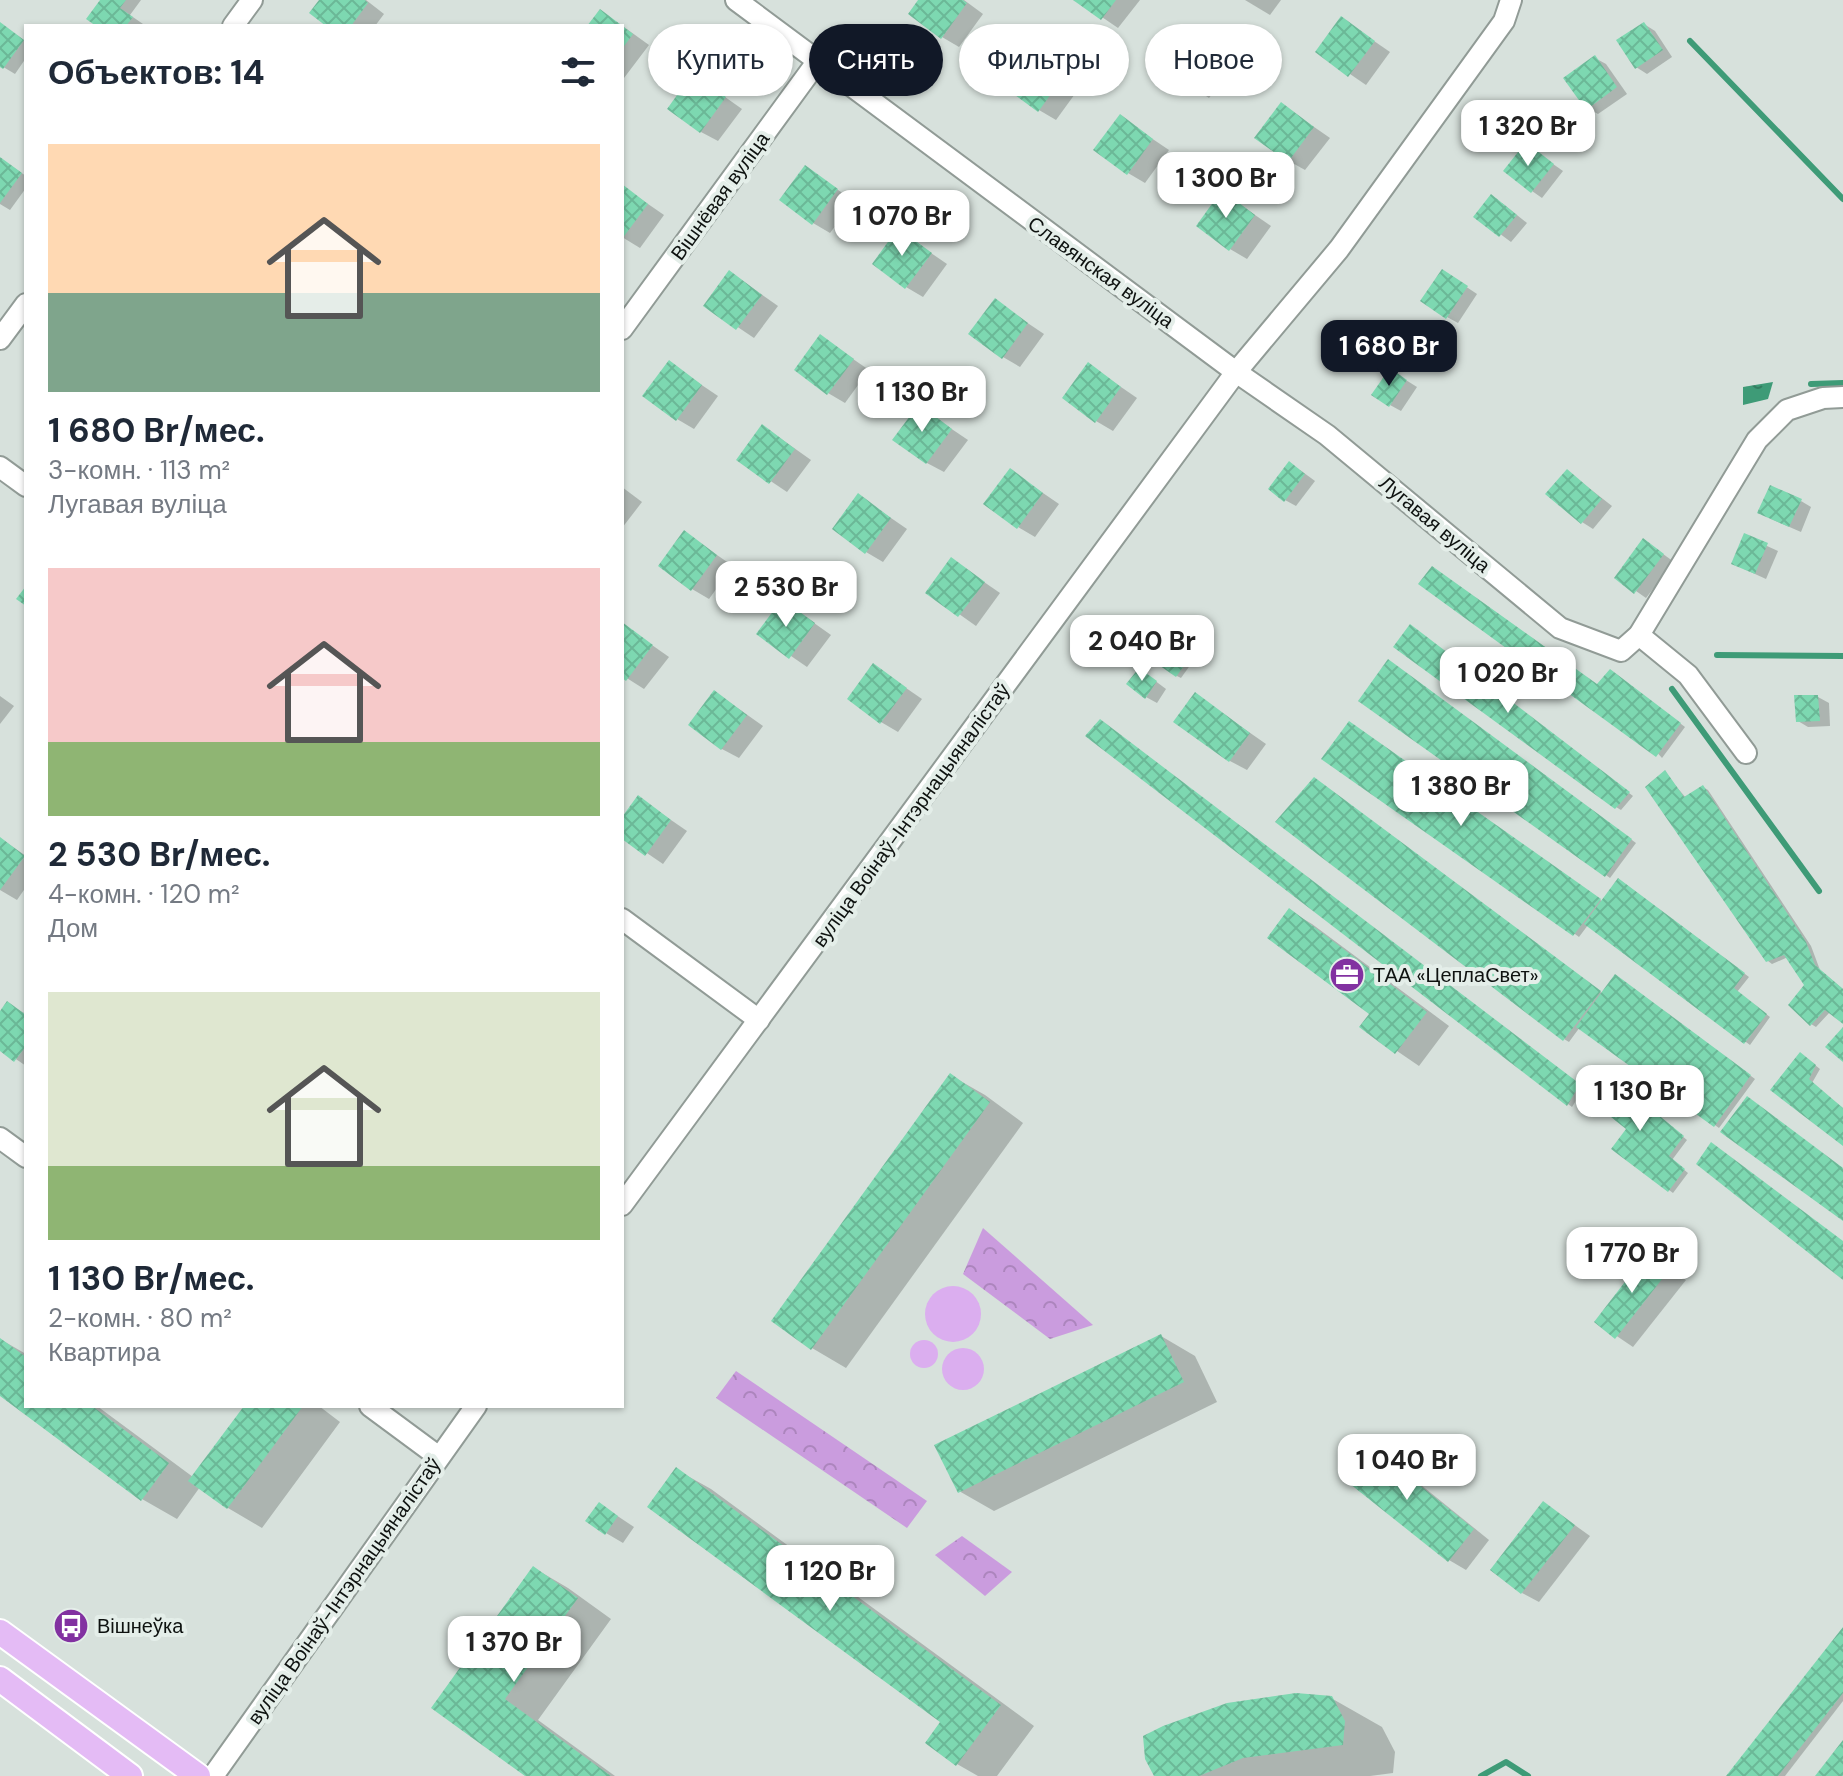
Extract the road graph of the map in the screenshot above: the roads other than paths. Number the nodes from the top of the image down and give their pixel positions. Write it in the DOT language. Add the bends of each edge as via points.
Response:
graph roads {
  1 [pos="252,0"];
  2 [pos="736,0"];
  3 [pos="1511,0"];
  4 [pos="234,24"];
  5 [pos="809,56"];
  6 [pos="809,73"];
  7 [pos="863,96"];
  8 [pos="24,307"];
  9 [pos="624,326"];
  10 [pos="0,339"];
  11 [pos="1236,372"];
  12 [pos="1843,397"];
  13 [pos="0,467"];
  14 [pos="24,485"];
  15 [pos="1639,635"];
  16 [pos="1746,753"];
  17 [pos="624,920"];
  18 [pos="759,1020"];
  19 [pos="0,1138"];
  20 [pos="23,1150"];
  21 [pos="624,1202"];
  22 [pos="373,1408"];
  23 [pos="475,1408"];
  24 [pos="439,1457"];
  25 [pos="0,1632"];
  26 [pos="0,1679"];
  27 [pos="130,1776"];
  28 [pos="198,1776"];
  29 [pos="213,1776"];
  1 -- 4 [label="street"];
  2 -- 5 [label="street, Славянская вуліца"];
  3 -- 11 [label="street, вуліца Воінаў-Інтэрнацыяналістаў" via="1504,21 1339,249"];
  6 -- 9 [label="street, Вішнёвая вуліца"];
  7 -- 11 [label="street, Славянская вуліца"];
  8 -- 10 [label="street"];
  11 -- 15 [label="street, Лугавая вуліца" via="1327,435 1560,628 1621,651"];
  11 -- 18 [label="street, вуліца Воінаў-Інтэрнацыяналістаў"];
  12 -- 15 [label="street" via="1787,410 1757,440"];
  13 -- 14 [label="street"];
  15 -- 16 [label="street" via="1688,675"];
  17 -- 18 [label="street"];
  18 -- 21 [label="street, вуліца Воінаў-Інтэрнацыяналістаў"];
  19 -- 20 [label="street"];
  22 -- 24 [label="street"];
  23 -- 24 [label="street, вуліца Воінаў-Інтэрнацыяналістаў"];
  24 -- 29 [label="street, вуліца Воінаў-Інтэрнацыяналістаў"];
  25 -- 28 [label="main road"];
  26 -- 27 [label="main road"];
}
